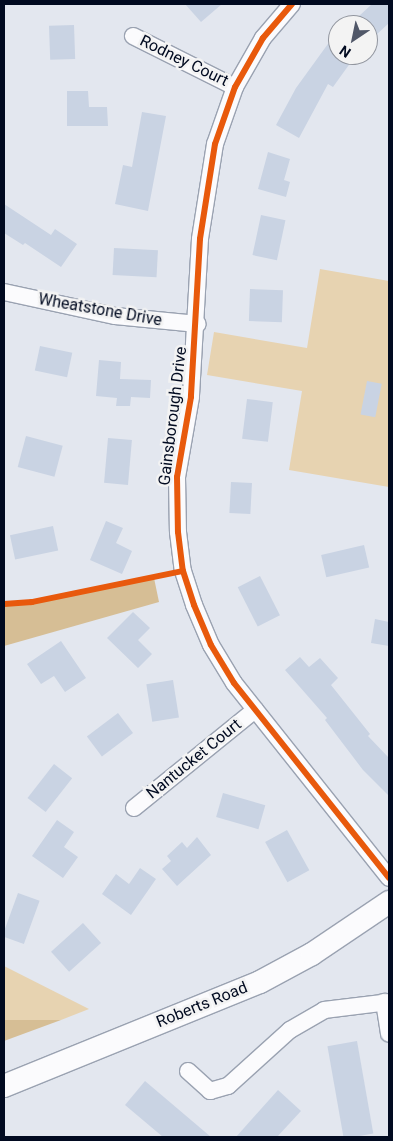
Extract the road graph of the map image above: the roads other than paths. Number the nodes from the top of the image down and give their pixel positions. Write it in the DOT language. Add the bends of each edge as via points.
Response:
graph roads {
  1 [pos="292,4"];
  2 [pos="133,36"];
  3 [pos="235,86"];
  4 [pos="4,292"];
  5 [pos="198,324"];
  6 [pos="255,710"];
  7 [pos="134,808"];
  8 [pos="389,878"];
  9 [pos="389,902"];
  10 [pos="386,1002"];
  11 [pos="389,1034"];
  12 [pos="188,1071"];
  13 [pos="4,1086"];
  1 -- 3 [label="street, Gainsborough Drive" via="264,38"];
  2 -- 3 [label="street, Rodney Court"];
  3 -- 5 [label="street, Gainsborough Drive" via="215,144 206,188 200,239"];
  4 -- 5 [label="street, Wheatstone Drive" via="115,316"];
  5 -- 6 [label="street, Gainsborough Drive" via="191,397 177,477 178,532 183,571 211,645"];
  6 -- 7 [label="street, Nantucket Court"];
  6 -- 8 [label="street, Gainsborough Drive"];
  9 -- 13 [label="main road, Roberts Road" via="312,954 260,982"];
  10 -- 11 [label="street"];
  10 -- 12 [label="street" via="324,1010 290,1030 228,1086 210,1091"];
}
